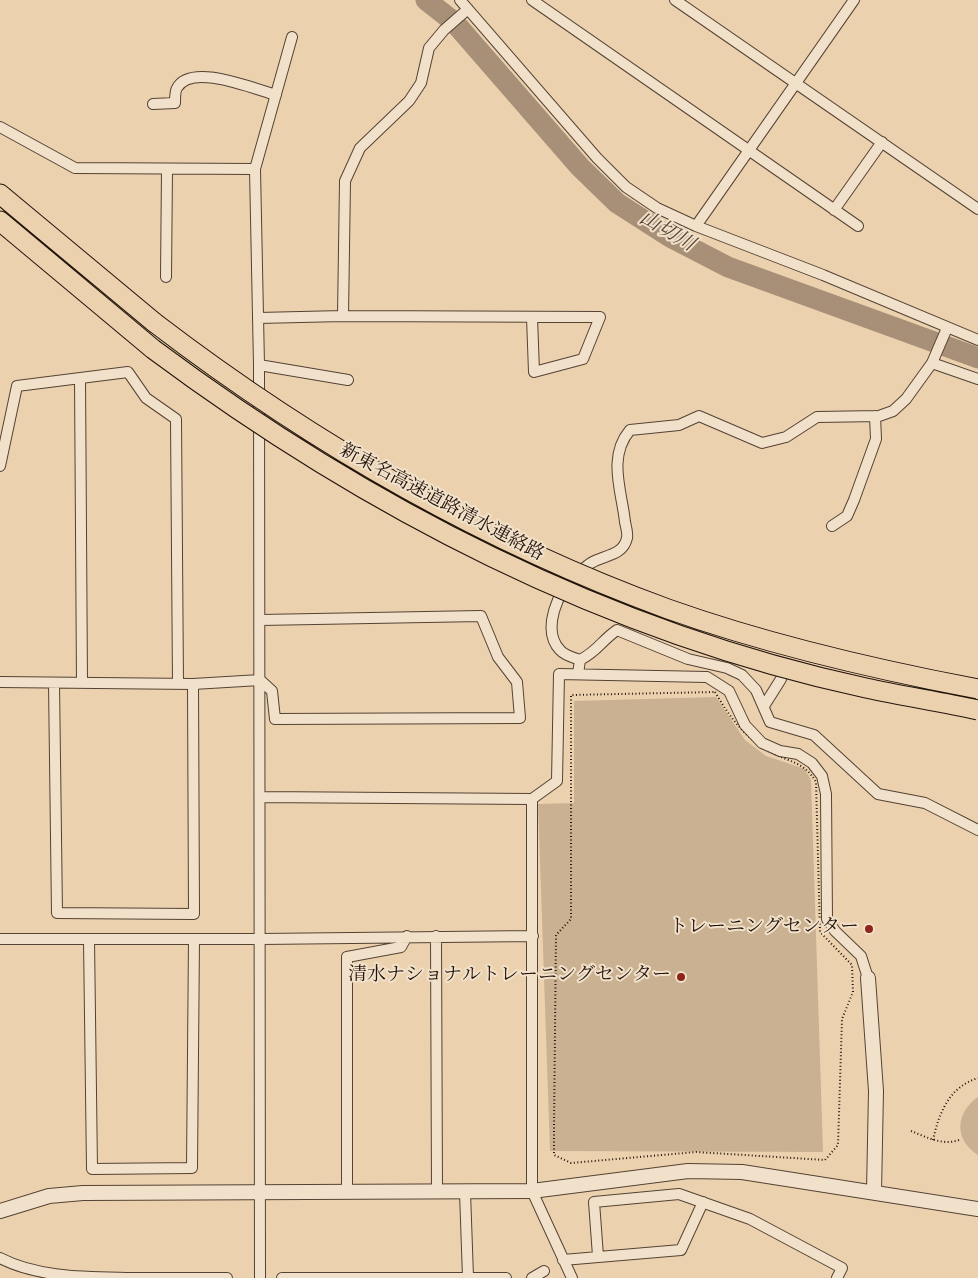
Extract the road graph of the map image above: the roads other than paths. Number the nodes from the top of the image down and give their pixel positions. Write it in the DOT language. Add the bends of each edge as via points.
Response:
graph roads {
  1 [pos="460,0"];
  2 [pos="532,0"];
  3 [pos="674,0"];
  4 [pos="854,0"];
  5 [pos="464,13"];
  6 [pos="292,37"];
  7 [pos="796,83"];
  8 [pos="276,94"];
  9 [pos="153,104"];
  10 [pos="0,127"];
  11 [pos="882,142"];
  12 [pos="749,150"];
  13 [pos="255,168"];
  14 [pos="167,169"];
  15 [pos="0,194"];
  16 [pos="977,206"];
  17 [pos="834,210"];
  18 [pos="0,221"];
  19 [pos="696,226"];
  20 [pos="858,226"];
  21 [pos="166,277"];
  22 [pos="343,316"];
  23 [pos="532,317"];
  24 [pos="258,318"];
  25 [pos="945,332"];
  26 [pos="978,340"];
  27 [pos="932,361"];
  28 [pos="259,365"];
  29 [pos="80,378"];
  30 [pos="978,379"];
  31 [pos="348,380"];
  32 [pos="875,416"];
  33 [pos="0,466"];
  34 [pos="832,526"];
  35 [pos="260,620"];
  36 [pos="580,660"];
  37 [pos="578,674"];
  38 [pos="781,679"];
  39 [pos="260,680"];
  40 [pos="0,682"];
  41 [pos="54,682"];
  42 [pos="82,683"];
  43 [pos="178,684"];
  44 [pos="193,684"];
  45 [pos="978,688"];
  46 [pos="764,706"];
  47 [pos="978,710"];
  48 [pos="260,797"];
  49 [pos="532,799"];
  50 [pos="978,830"];
  51 [pos="407,936"];
  52 [pos="436,936"];
  53 [pos="533,936"];
  54 [pos="0,939"];
  55 [pos="89,939"];
  56 [pos="194,939"];
  57 [pos="261,939"];
  58 [pos="868,978"];
  59 [pos="259,1191"];
  60 [pos="347,1191"];
  61 [pos="532,1191"];
  62 [pos="437,1192"];
  63 [pos="465,1192"];
  64 [pos="874,1192"];
  65 [pos="703,1202"];
  66 [pos="978,1208"];
  67 [pos="0,1211"];
  68 [pos="598,1256"];
  69 [pos="0,1258"];
  70 [pos="563,1260"];
  71 [pos="544,1270"];
  72 [pos="468,1277"];
  73 [pos="227,1278"];
  74 [pos="260,1278"];
  75 [pos="282,1278"];
  76 [pos="506,1278"];
  77 [pos="532,1278"];
  78 [pos="572,1278"];
  79 [pos="836,1278"];
  1 -- 5 [label="street"];
  2 -- 12 [label="street"];
  3 -- 7 [label="street"];
  4 -- 7 [label="street"];
  5 -- 19 [label="street" via="626,187 657,208"];
  5 -- 22 [label="street" via="429,48 421,83 409,101 360,148 344,181"];
  6 -- 8 [label="street"];
  7 -- 11 [label="street"];
  7 -- 12 [label="street"];
  8 -- 9 [label="street" via="204,75 183,82 178,88 175,103"];
  8 -- 13 [label="street"];
  10 -- 14 [label="street" via="75,168"];
  11 -- 16 [label="street"];
  11 -- 17 [label="street"];
  12 -- 17 [label="street"];
  12 -- 19 [label="street"];
  13 -- 14 [label="street"];
  13 -- 24 [label="street"];
  14 -- 21 [label="street"];
  15 -- 45 [label="highway, 新東名高速道路清水連絡路, bridge" via="205,361 328,445 465,521 562,567 669,609 825,657"];
  17 -- 20 [label="street"];
  18 -- 47 [label="highway, 新東名高速道路清水連絡路, bridge" via="153,349 230,405 369,493 455,540 555,586 661,628 756,659 865,688"];
  19 -- 25 [label="street" via="823,275"];
  22 -- 23 [label="street"];
  22 -- 24 [label="street"];
  23 -- 23 [label="street" via="561,317 600,316 583,359 534,372"];
  24 -- 28 [label="street"];
  25 -- 26 [label="street"];
  25 -- 27 [label="street"];
  27 -- 30 [label="street"];
  27 -- 32 [label="street" via="893,412"];
  28 -- 31 [label="street"];
  28 -- 35 [label="street"];
  29 -- 33 [label="street" via="17,386"];
  29 -- 42 [label="street"];
  29 -- 43 [label="street" via="128,372 146,398 176,419"];
  32 -- 34 [label="street" via="876,439 854,500 847,516"];
  32 -- 36 [label="street" via="817,418 786,437 762,442 699,416 679,425 630,430 617,461 627,538 615,554 592,562 574,576 556,605 551,623 552,638 560,651"];
  35 -- 39 [label="street"];
  35 -- 39 [label="street" via="482,616 498,658 516,682 520,718 275,720 272,691"];
  36 -- 37 [label="street"];
  36 -- 46 [label="street" via="595,653 617,630 742,675 756,690"];
  37 -- 49 [label="street" via="560,674 557,781"];
  37 -- 58 [label="street" via="707,677 729,691 745,725 762,743 798,754 812,763 822,776 826,794 827,919 861,956"];
  38 -- 46 [label="street"];
  39 -- 44 [label="street"];
  39 -- 48 [label="street"];
  40 -- 41 [label="street"];
  41 -- 42 [label="street"];
  41 -- 44 [label="street" via="57,914 194,914"];
  42 -- 43 [label="street"];
  43 -- 44 [label="street"];
  46 -- 50 [label="street" via="770,722 814,735 878,794 925,803"];
  48 -- 49 [label="street"];
  48 -- 57 [label="street"];
  49 -- 53 [label="street"];
  51 -- 52 [label="street"];
  51 -- 57 [label="street"];
  51 -- 60 [label="street" via="401,946 347,957"];
  52 -- 53 [label="street"];
  52 -- 62 [label="street"];
  53 -- 61 [label="street"];
  54 -- 55 [label="street"];
  55 -- 56 [label="street"];
  55 -- 56 [label="street" via="92,1169 192,1168"];
  56 -- 57 [label="street"];
  57 -- 59 [label="street"];
  58 -- 64 [label="street" via="876,1091"];
  59 -- 60 [label="street"];
  59 -- 67 [label="street" via="84,1193 49,1196"];
  59 -- 74 [label="street"];
  60 -- 62 [label="street"];
  61 -- 63 [label="street"];
  61 -- 64 [label="street" via="688,1171 742,1172"];
  61 -- 70 [label="street"];
  62 -- 63 [label="street"];
  63 -- 72 [label="street"];
  64 -- 66 [label="street"];
  65 -- 68 [label="street" via="681,1250"];
  65 -- 68 [label="street" via="679,1194 594,1202"];
  65 -- 79 [label="street" via="750,1219 842,1268"];
  68 -- 70 [label="street"];
  69 -- 73 [label="street" via="54,1275"];
  70 -- 78 [label="street"];
  71 -- 77 [label="street"];
  72 -- 75 [label="street"];
  72 -- 76 [label="street"];
}
